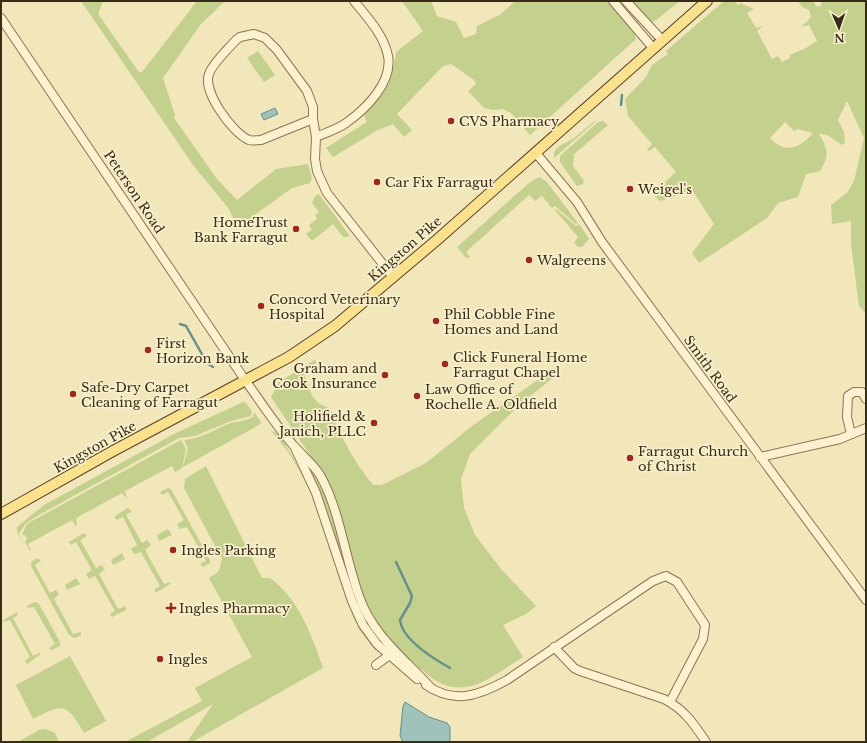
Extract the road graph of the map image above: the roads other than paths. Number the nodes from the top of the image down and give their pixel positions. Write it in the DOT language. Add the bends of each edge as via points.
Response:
graph roads {
  1 [pos="354,1"];
  2 [pos="626,1"];
  3 [pos="707,1"];
  4 [pos="615,2"];
  5 [pos="1,18"];
  6 [pos="662,40"];
  7 [pos="654,48"];
  8 [pos="313,119"];
  9 [pos="316,137"];
  10 [pos="535,152"];
  11 [pos="393,277"];
  12 [pos="245,380"];
  13 [pos="866,399"];
  14 [pos="866,428"];
  15 [pos="852,434"];
  16 [pos="294,446"];
  17 [pos="760,457"];
  18 [pos="1,514"];
  19 [pos="347,555"];
  20 [pos="338,557"];
  21 [pos="866,600"];
  22 [pos="554,647"];
  23 [pos="392,653"];
  24 [pos="376,665"];
  25 [pos="670,702"];
  26 [pos="706,742"];
  1 -- 9 [label="street" via="378,32 388,54 388,74 374,97 359,113 346,124"];
  2 -- 6 [label="street"];
  3 -- 6 [label="main road, Kingston Pike"];
  4 -- 7 [label="street"];
  5 -- 12 [label="street, Peterson Road"];
  6 -- 7 [label="main road, Kingston Pike"];
  7 -- 10 [label="main road, Kingston Pike"];
  8 -- 8 [label="street" via="313,107 307,91 265,38 254,34 240,37 209,74 207,84 214,99 238,134 249,140 261,140"];
  8 -- 9 [label="street"];
  9 -- 11 [label="street" via="314,160 327,193"];
  10 -- 11 [label="main road, Kingston Pike"];
  10 -- 17 [label="street, Smith Road" via="577,202 602,242"];
  11 -- 12 [label="main road, Kingston Pike" via="334,326 289,357"];
  12 -- 16 [label="street, Peterson Road"];
  12 -- 18 [label="main road, Kingston Pike"];
  13 -- 15 [label="street" via="862,392 854,392 848,396 846,417"];
  14 -- 15 [label="street"];
  15 -- 17 [label="street"];
  16 -- 19 [label="street" via="311,462 320,476"];
  16 -- 20 [label="street" via="316,493"];
  17 -- 21 [label="street, Smith Road"];
  19 -- 20 [label="street"];
  19 -- 23 [label="street" via="359,597"];
  20 -- 23 [label="street" via="352,602 363,625 377,644"];
  22 -- 23 [label="street" via="486,692 471,696 450,696 431,688"];
  22 -- 25 [label="street" via="580,671"];
  22 -- 25 [label="street" via="653,581 670,577 677,582 705,626 703,639"];
  23 -- 24 [label="street"];
  25 -- 26 [label="street" via="686,714"];
}
